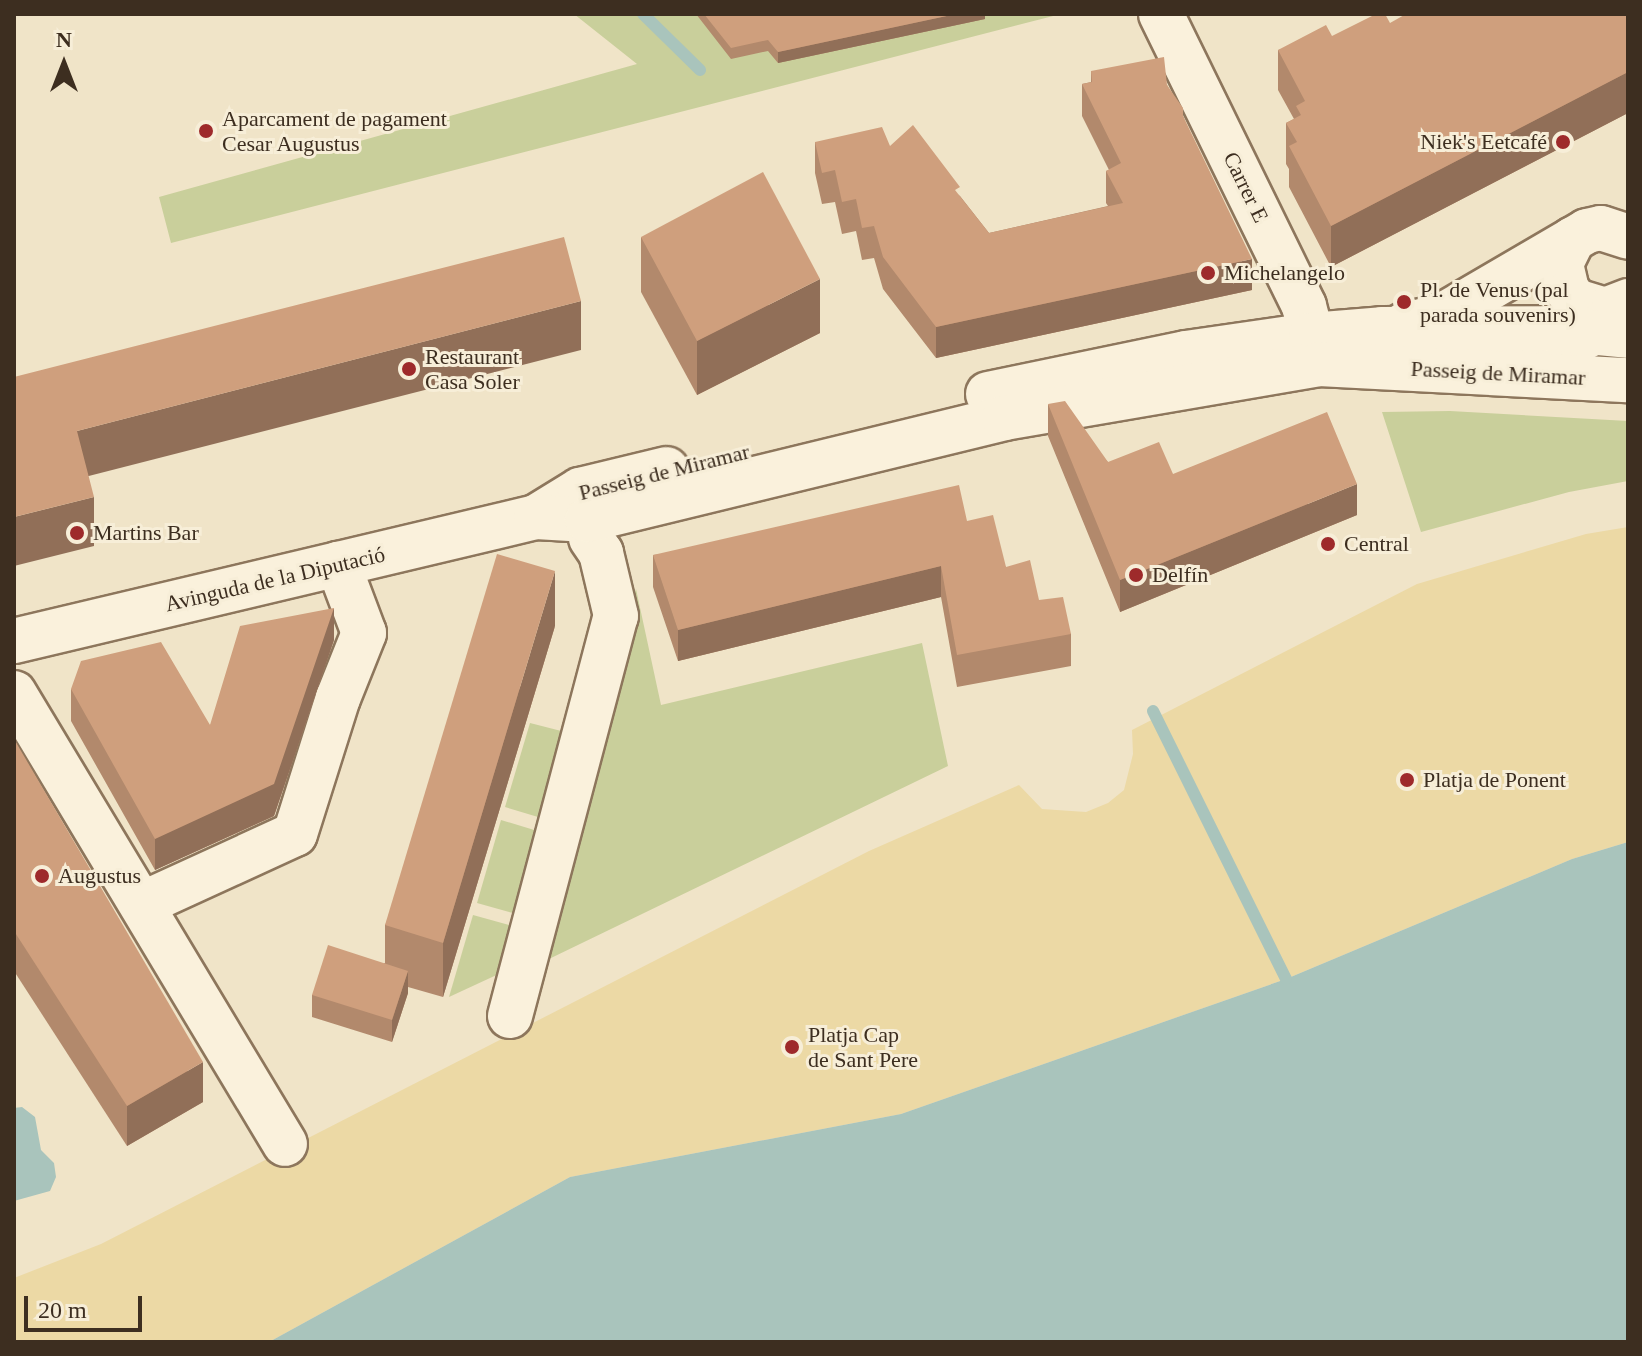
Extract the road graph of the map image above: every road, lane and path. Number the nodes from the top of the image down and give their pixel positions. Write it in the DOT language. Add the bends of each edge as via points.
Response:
graph roads {
  1 [pos="1161,14"];
  2 [pos="1628,200"];
  3 [pos="1596,236"];
  4 [pos="1609,315"];
  5 [pos="1306,336"];
  6 [pos="1375,348"];
  7 [pos="1628,360"];
  8 [pos="1628,380"];
  9 [pos="536,517"];
  10 [pos="591,538"];
  11 [pos="338,564"];
  12 [pos="14,641"];
  13 [pos="14,693"];
  14 [pos="142,904"];
  15 [pos="510,1016"];
  16 [pos="285,1144"];
  1 -- 5 [label="street, Carrer E"];
  2 -- 3 [label="street, Passeig de Miramar"];
  3 -- 4 [label="street" via="1561,264 1567,290"];
  3 -- 6 [label="street, Passeig de Miramar"];
  4 -- 6 [label="street, Passeig de Miramar" via="1547,328"];
  4 -- 7 [label="street, Passeig de Miramar" via="1604,350"];
  5 -- 6 [label="street, Passeig de Miramar"];
  5 -- 9 [label="street, Passeig de Miramar" via="1004,418 587,520"];
  5 -- 9 [label="street, Passeig de Miramar" via="1062,377 580,490"];
  6 -- 8 [label="street, Passeig de Miramar"];
  9 -- 11 [label="street, Avinguda de la Diputació"];
  10 -- 15 [label="street" via="601,553 616,616"];
  11 -- 12 [label="street, Avinguda de la Diputació"];
  11 -- 14 [label="street" via="364,633 295,834"];
  13 -- 14 [label="street"];
  14 -- 16 [label="street"];
}
